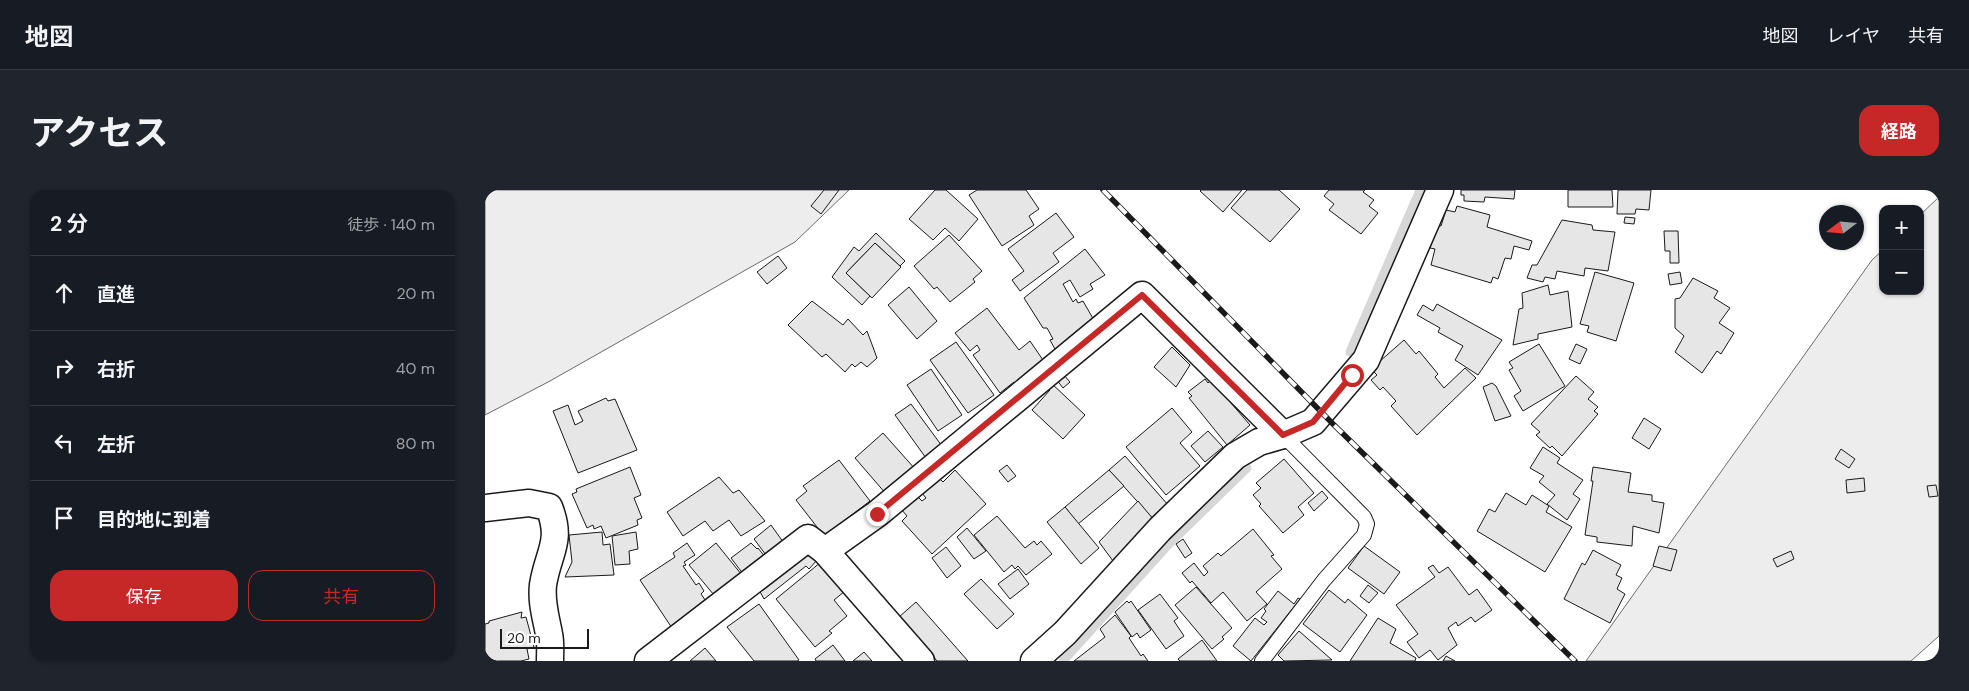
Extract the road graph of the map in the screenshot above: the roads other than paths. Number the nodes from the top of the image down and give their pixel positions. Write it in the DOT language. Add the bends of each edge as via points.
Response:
graph roads {
  1 [pos="1440,190"];
  2 [pos="1283,435"];
  3 [pos="485,508"];
  4 [pos="825,551"];
  5 [pos="549,661"];
  6 [pos="648,661"];
  7 [pos="921,661"];
  8 [pos="1034,661"];
  9 [pos="1262,661"];
  1 -- 2 [label="street" via="1366,360 1313,422"];
  2 -- 4 [label="street" via="1142,295 877,514"];
  2 -- 8 [label="street" via="1259,442 1235,456 1160,530 1065,633"];
  2 -- 9 [label="lane" via="1364,517 1367,524 1364,535"];
  3 -- 5 [label="street" via="529,503 549,507 555,523 555,542 543,585 543,605 550,636"];
  4 -- 6 [label="street" via="808,538"];
  4 -- 7 [label="street"];
}
